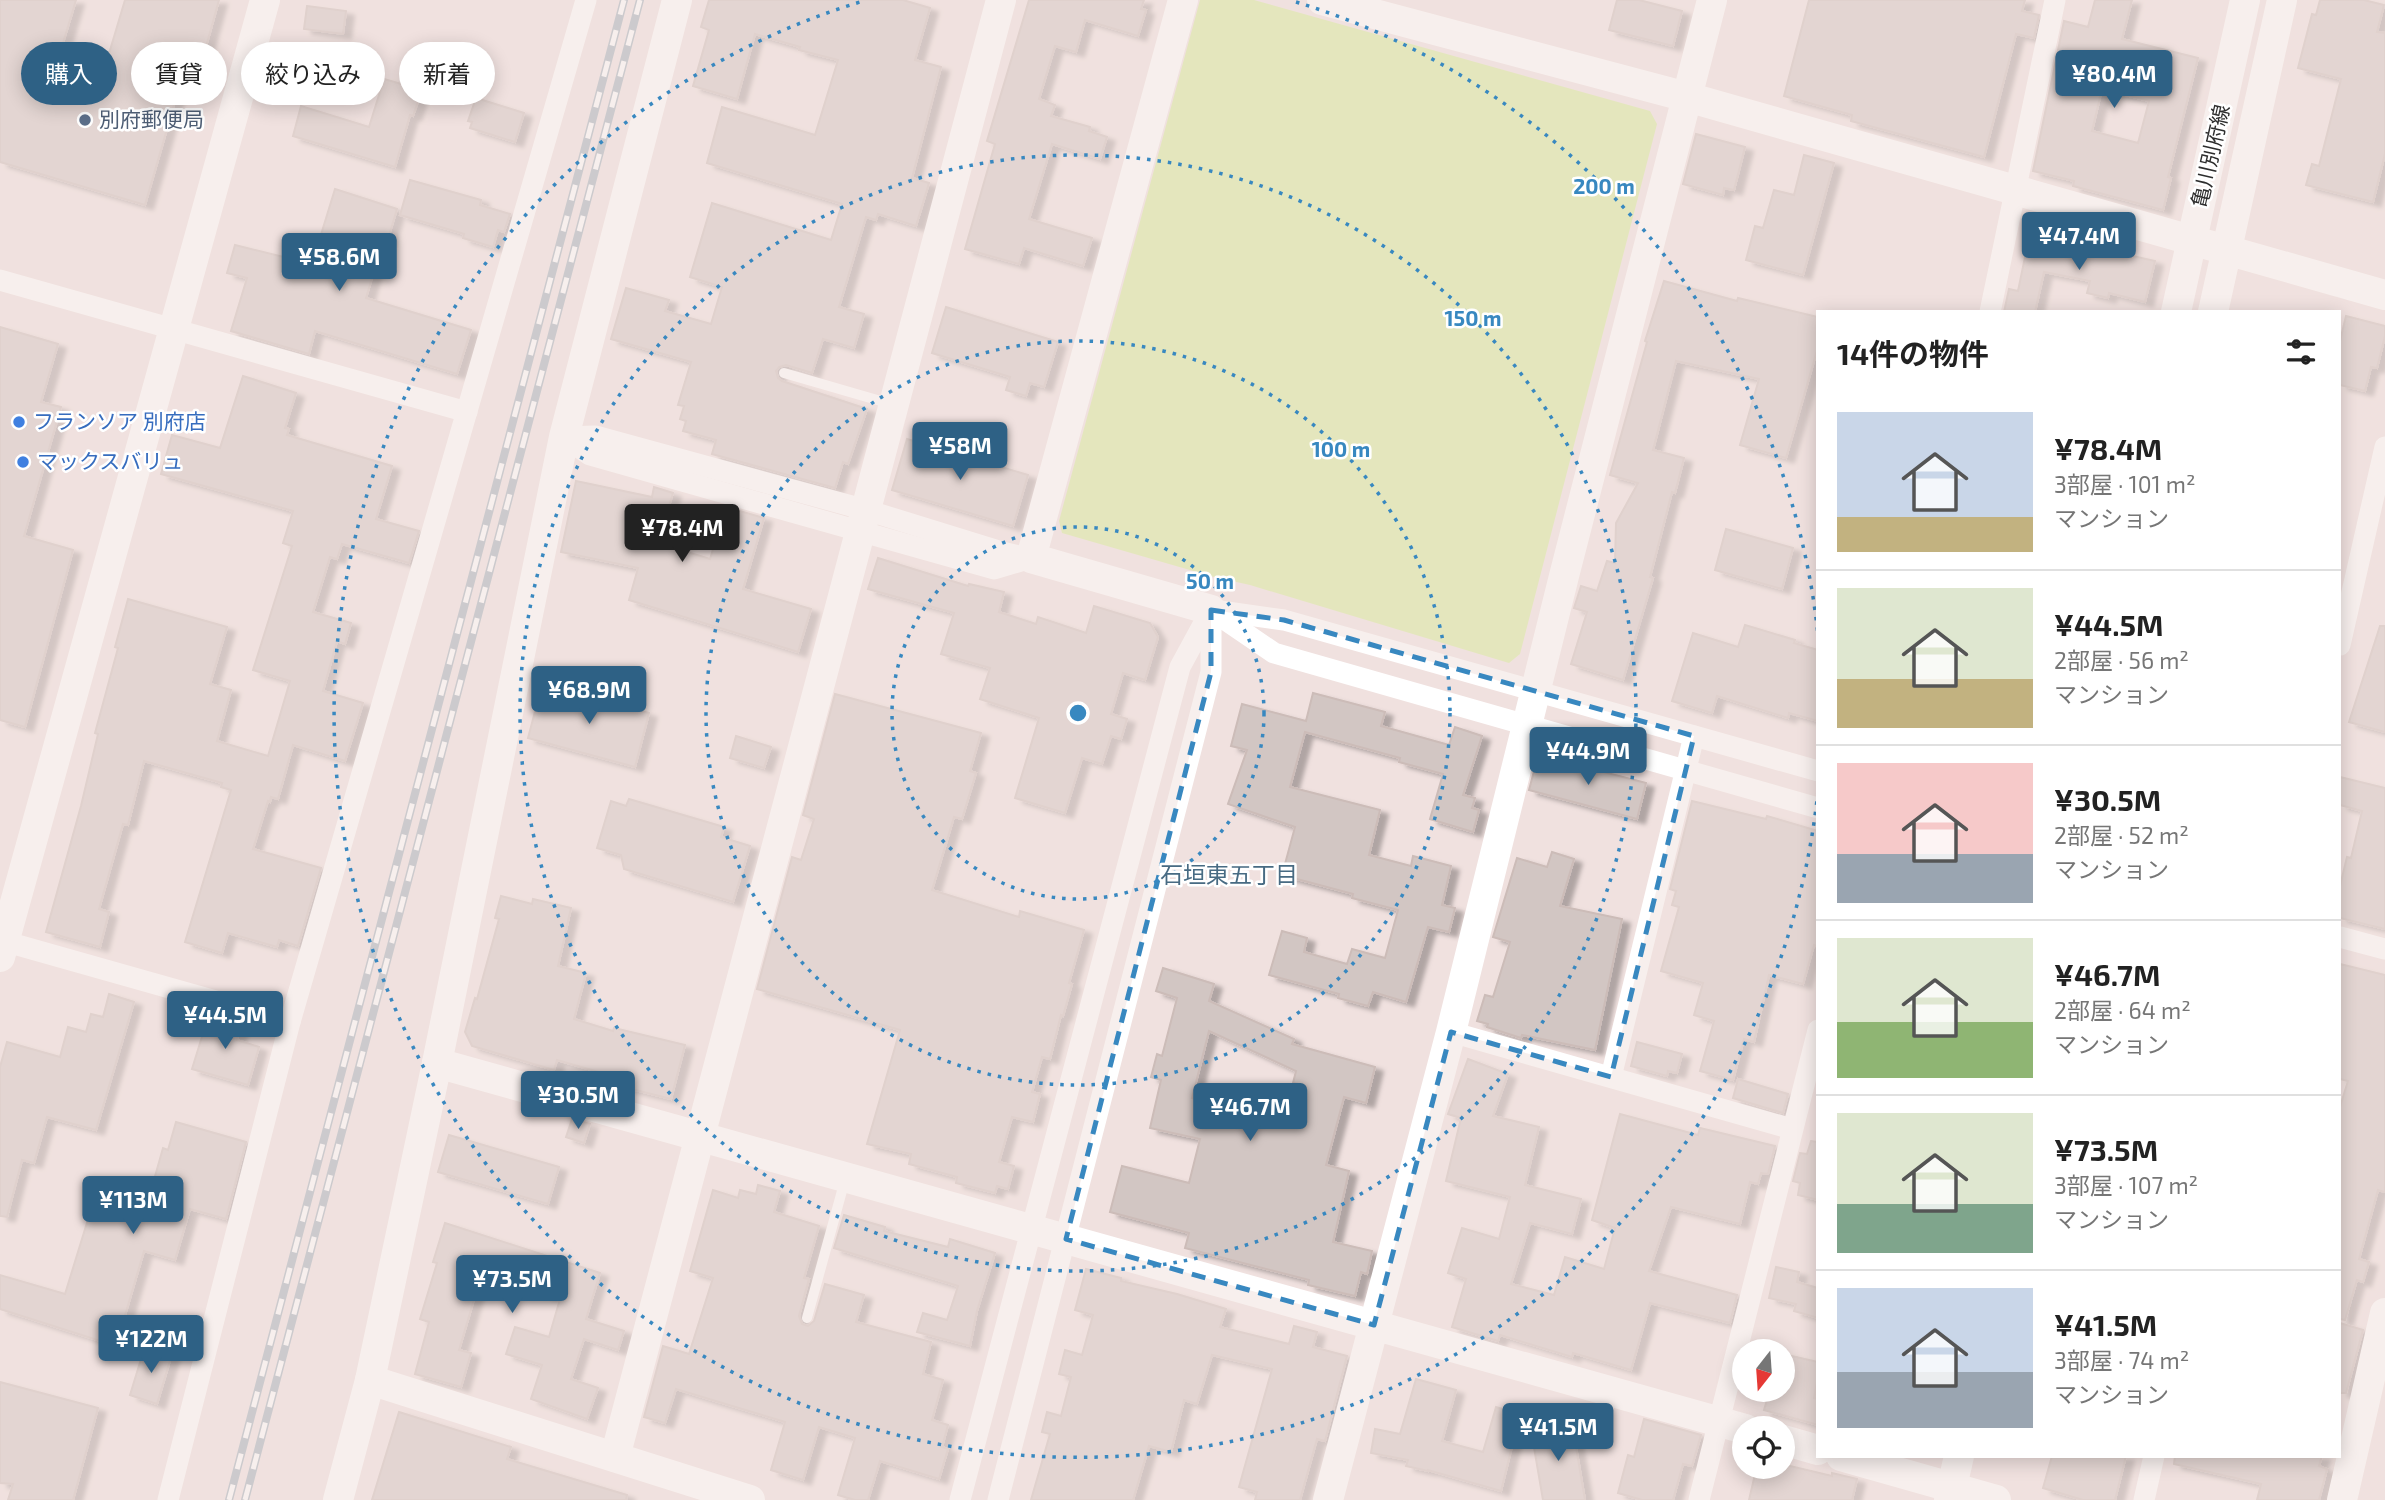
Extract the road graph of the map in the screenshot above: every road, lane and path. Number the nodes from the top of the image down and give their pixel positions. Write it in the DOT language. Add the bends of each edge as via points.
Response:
graph roads {
  1 [pos="265,0"];
  2 [pos="586,0"];
  3 [pos="677,0"];
  4 [pos="1001,0"];
  5 [pos="1183,0"];
  6 [pos="1322,0"];
  7 [pos="1712,0"];
  8 [pos="2055,0"];
  9 [pos="2245,0"];
  10 [pos="2282,0"];
  11 [pos="1371,4"];
  12 [pos="1687,97"];
  13 [pos="2016,192"];
  14 [pos="2191,242"];
  15 [pos="2226,251"];
  16 [pos="0,281"];
  17 [pos="2385,295"];
  18 [pos="1990,310"];
  19 [pos="2176,310"];
  20 [pos="2213,310"];
  21 [pos="174,329"];
  22 [pos="784,373"];
  23 [pos="894,405"];
  24 [pos="467,412"];
  25 [pos="564,436"];
  26 [pos="2385,447"];
  27 [pos="863,520"];
  28 [pos="1031,558"];
  29 [pos="1211,610"];
  30 [pos="2341,641"];
  31 [pos="1535,691"];
  32 [pos="1527,725"];
  33 [pos="1694,736"];
  34 [pos="1686,769"];
  35 [pos="1816,770"];
  36 [pos="1816,806"];
  37 [pos="2341,937"];
  38 [pos="1,946"];
  39 [pos="2385,949"];
  40 [pos="290,1022"];
  41 [pos="1451,1032"];
  42 [pos="1816,1038"];
  43 [pos="437,1063"];
  44 [pos="1611,1077"];
  45 [pos="1792,1129"];
  46 [pos="701,1137"];
  47 [pos="846,1178"];
  48 [pos="1031,1230"];
  49 [pos="1066,1240"];
  50 [pos="2385,1313"];
  51 [pos="807,1318"];
  52 [pos="1374,1325"];
  53 [pos="370,1380"];
  54 [pos="1734,1416"];
  55 [pos="1732,1425"];
  56 [pos="1795,1443"];
  57 [pos="1816,1449"];
  58 [pos="615,1457"];
  59 [pos="1848,1458"];
  60 [pos="1959,1458"];
  61 [pos="2154,1458"];
  62 [pos="1916,1478"];
  63 [pos="1951,1494"];
  64 [pos="168,1500"];
  65 [pos="338,1500"];
  66 [pos="750,1500"];
  67 [pos="960,1500"];
  68 [pos="998,1500"];
  69 [pos="1328,1500"];
  70 [pos="1699,1500"];
  71 [pos="1996,1500"];
  72 [pos="2144,1500"];
  73 [pos="2342,1500"];
  1 -- 21 [label="street"];
  2 -- 24 [label="street"];
  3 -- 25 [label="street"];
  4 -- 23 [label="street"];
  5 -- 28 [label="street"];
  6 -- 11 [label="street"];
  7 -- 12 [label="street"];
  8 -- 13 [label="street"];
  9 -- 14 [label="street, 亀川別府線"];
  10 -- 15 [label="street, 亀川別府線"];
  11 -- 12 [label="street"];
  12 -- 13 [label="street"];
  12 -- 31 [label="street"];
  13 -- 14 [label="street"];
  13 -- 18 [label="street"];
  14 -- 15 [label="street"];
  14 -- 19 [label="street, 亀川別府線"];
  15 -- 17 [label="street"];
  15 -- 20 [label="street, 亀川別府線"];
  16 -- 21 [label="street"];
  21 -- 24 [label="street"];
  21 -- 38 [label="street"];
  22 -- 23 [label="lane"];
  23 -- 27 [label="street"];
  24 -- 40 [label="street"];
  25 -- 27 [label="street" via="595,436"];
  25 -- 43 [label="street"];
  26 -- 30 [label="street"];
  27 -- 28 [label="street"];
  27 -- 46 [label="street"];
  28 -- 29 [label="street"];
  29 -- 31 [label="street" via="1284,620"];
  29 -- 32 [label="street" via="1274,653"];
  29 -- 48 [label="street" via="1180,667"];
  29 -- 49 [label="street" via="1211,672"];
  31 -- 32 [label="street"];
  31 -- 33 [label="street"];
  32 -- 34 [label="street"];
  32 -- 41 [label="street"];
  33 -- 34 [label="street"];
  33 -- 35 [label="street"];
  34 -- 36 [label="street"];
  34 -- 44 [label="street"];
  37 -- 39 [label="street"];
  38 -- 40 [label="street"];
  40 -- 64 [label="street"];
  41 -- 44 [label="street"];
  41 -- 52 [label="street"];
  42 -- 45 [label="street"];
  43 -- 46 [label="street"];
  43 -- 53 [label="street"];
  44 -- 45 [label="street"];
  45 -- 54 [label="street"];
  46 -- 47 [label="street"];
  46 -- 58 [label="street"];
  47 -- 48 [label="street"];
  47 -- 51 [label="lane"];
  48 -- 49 [label="street"];
  48 -- 67 [label="street"];
  49 -- 52 [label="street"];
  49 -- 68 [label="street"];
  50 -- 73 [label="street"];
  52 -- 55 [label="street"];
  52 -- 69 [label="street"];
  53 -- 58 [label="street"];
  53 -- 65 [label="street"];
  55 -- 70 [label="street"];
  56 -- 57 [label="street"];
  58 -- 66 [label="street"];
  59 -- 62 [label="street"];
  60 -- 63 [label="street"];
  61 -- 72 [label="street"];
  62 -- 63 [label="street"];
  63 -- 71 [label="street"];
}
